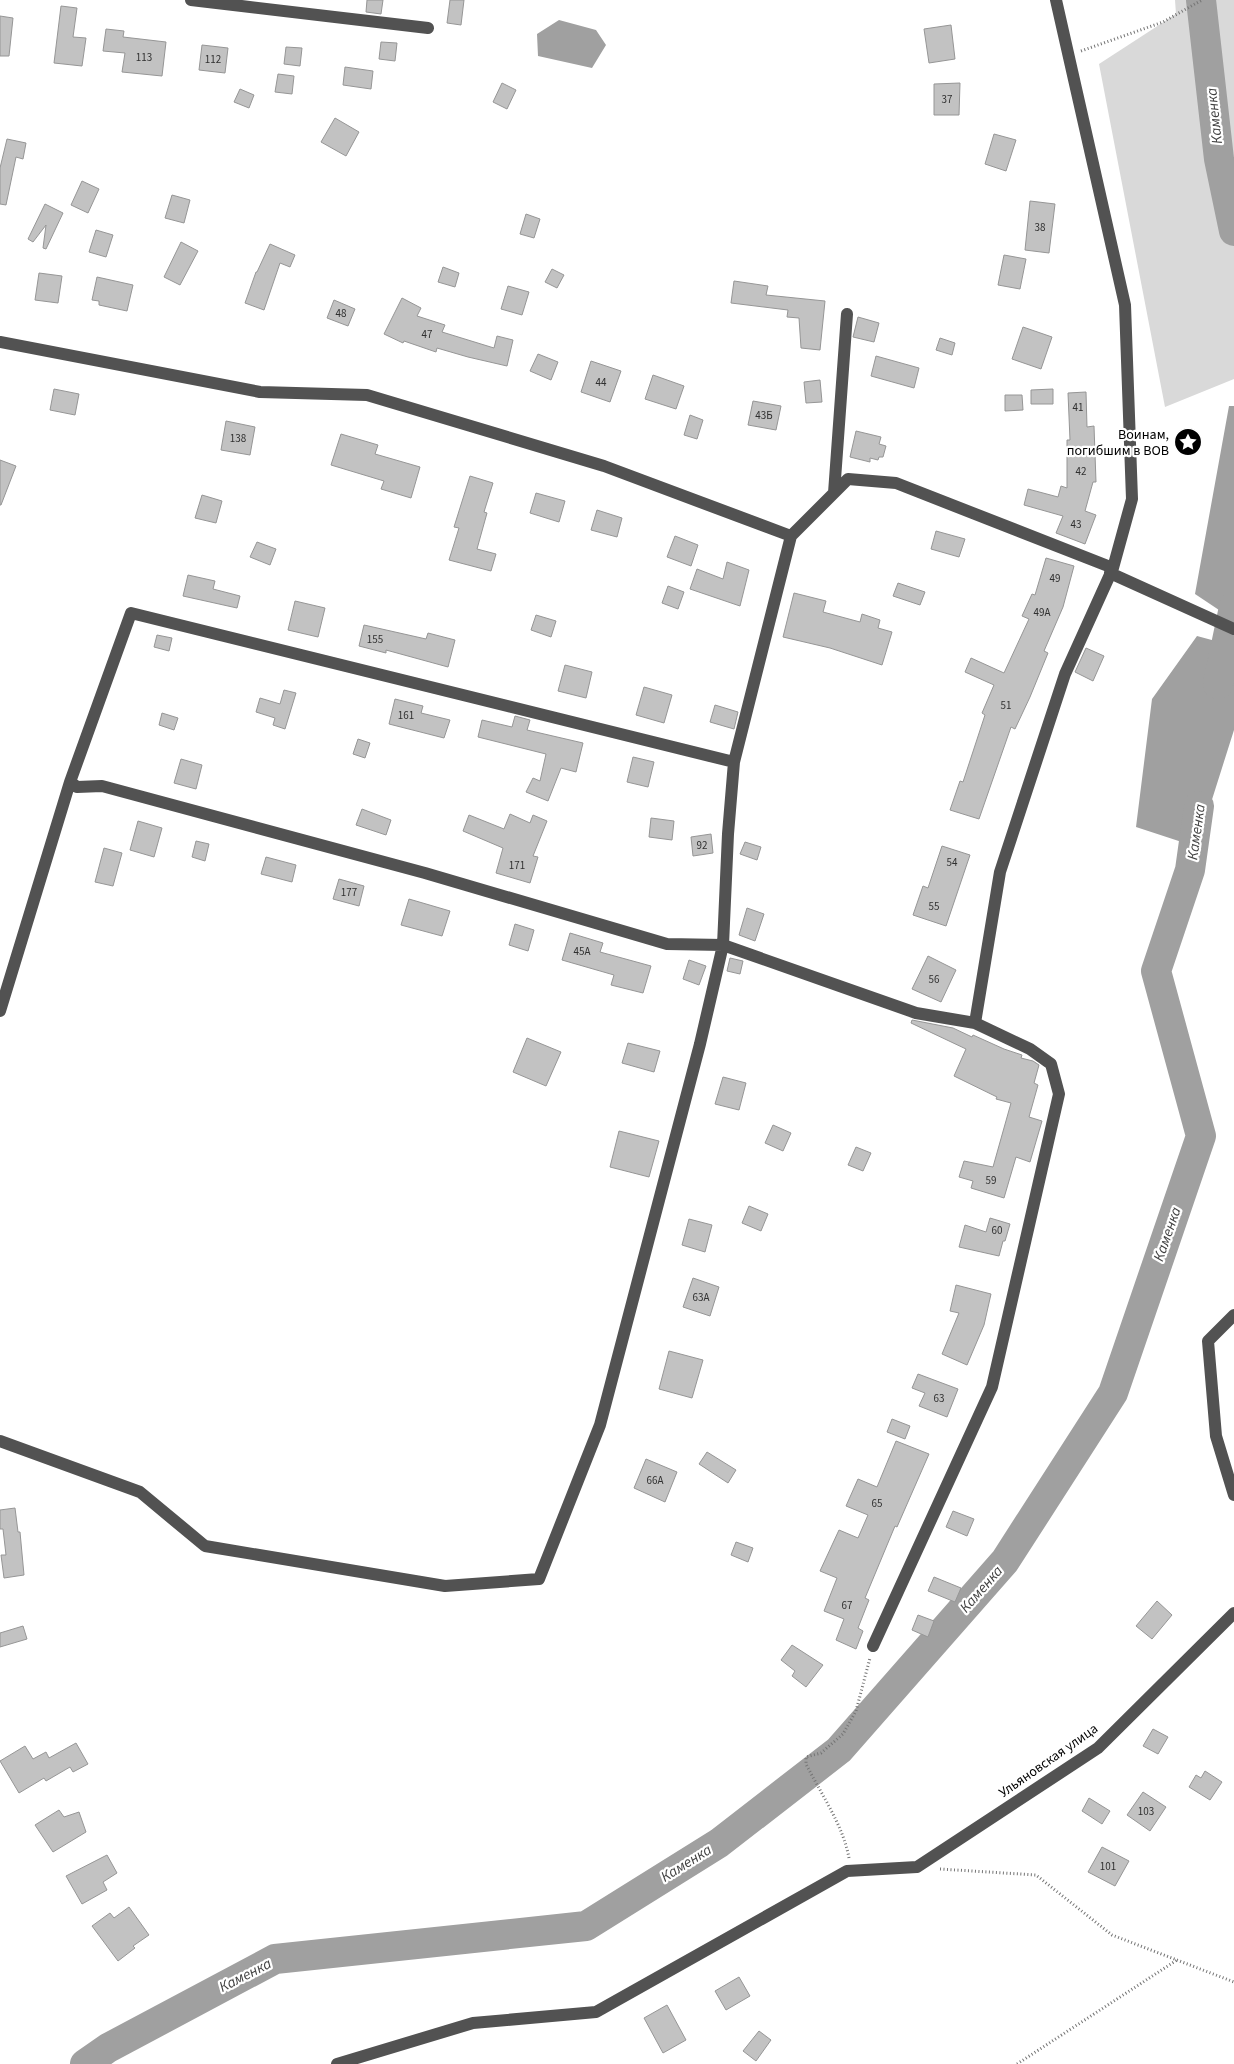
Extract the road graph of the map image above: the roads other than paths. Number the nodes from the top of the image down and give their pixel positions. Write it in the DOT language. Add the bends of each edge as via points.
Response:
graph roads {
  1 [pos="191,0"];
  2 [pos="1056,0"];
  3 [pos="428,28"];
  4 [pos="847,314"];
  5 [pos="0,342"];
  6 [pos="834,493"];
  7 [pos="791,536"];
  8 [pos="1112,571"];
  9 [pos="1234,629"];
  10 [pos="734,762"];
  11 [pos="70,782"];
  12 [pos="723,945"];
  13 [pos="0,1011"];
  14 [pos="975,1023"];
  15 [pos="1234,1315"];
  16 [pos="0,1441"];
  17 [pos="1234,1495"];
  18 [pos="1234,1613"];
  19 [pos="873,1646"];
  20 [pos="337,2064"];
  1 -- 3 [label="street"];
  2 -- 8 [label="street" via="1124,305 1132,500"];
  4 -- 6 [label="street"];
  5 -- 7 [label="street" via="260,392 367,395 604,466"];
  6 -- 7 [label="street"];
  6 -- 8 [label="street" via="848,479 896,483"];
  7 -- 10 [label="street"];
  8 -- 9 [label="street"];
  8 -- 14 [label="street" via="1065,674 1000,872"];
  10 -- 11 [label="street" via="131,613"];
  10 -- 12 [label="street"];
  11 -- 12 [label="street" via="77,787 102,786 416,870 667,944"];
  11 -- 13 [label="street"];
  12 -- 14 [label="street" via="916,1013"];
  12 -- 16 [label="street" via="600,1425 539,1579 445,1586 205,1546 140,1492"];
  14 -- 19 [label="street" via="1030,1049 1050,1064 1059,1094 992,1387"];
  15 -- 17 [label="street" via="1208,1341 1216,1436"];
  18 -- 20 [label="street, Ульяновская улица" via="1098,1748 917,1867 847,1870 596,2012 473,2023"];
}
